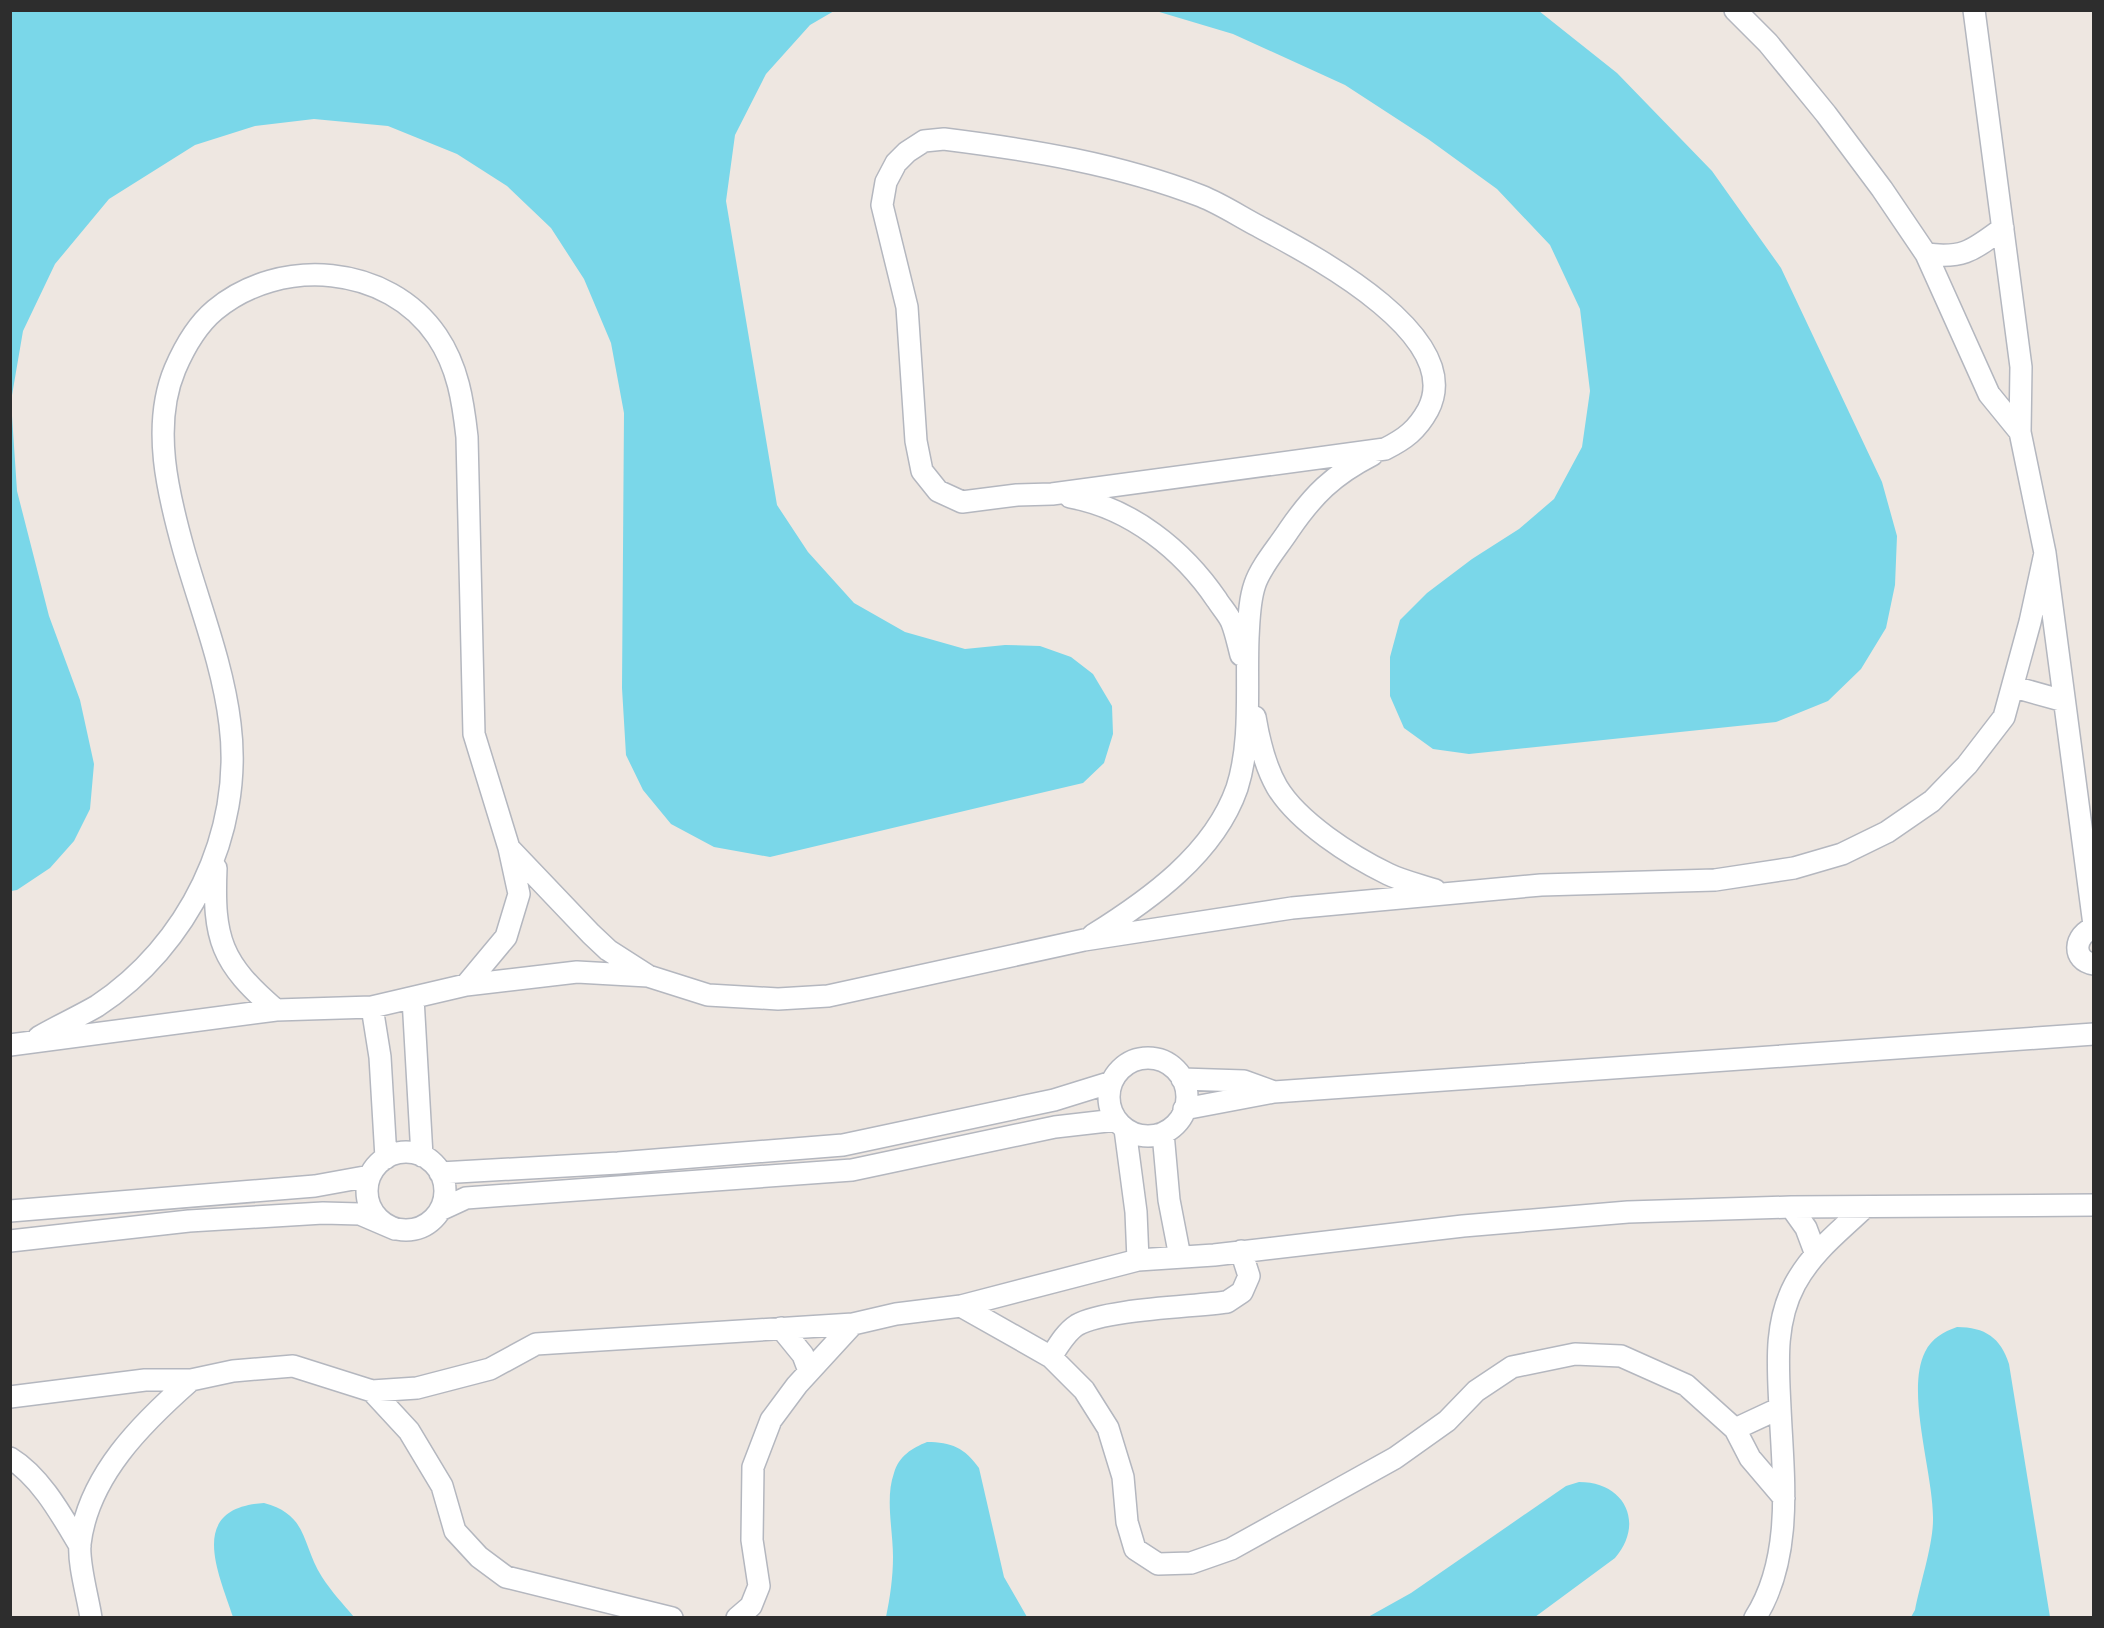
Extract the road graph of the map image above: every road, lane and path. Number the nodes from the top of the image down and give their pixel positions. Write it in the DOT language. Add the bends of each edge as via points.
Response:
graph roads {
  1 [pos="1735,10"];
  2 [pos="1974,10"];
  3 [pos="2003,228"];
  4 [pos="1926,255"];
  5 [pos="2020,432"];
  6 [pos="1385,449"];
  7 [pos="1052,494"];
  8 [pos="2045,553"];
  9 [pos="1246,676"];
  10 [pos="2014,687"];
  11 [pos="2064,701"];
  12 [pos="217,848"];
  13 [pos="509,848"];
  14 [pos="1443,892"];
  15 [pos="2094,926"];
  16 [pos="1084,940"];
  17 [pos="2094,964"];
  18 [pos="648,976"];
  19 [pos="466,985"];
  20 [pos="413,998"];
  21 [pos="372,1007"];
  22 [pos="276,1010"];
  23 [pos="2094,1034"];
  24 [pos="19,1043"];
  25 [pos="1182,1079"];
  26 [pos="1112,1082"];
  27 [pos="1274,1092"];
  28 [pos="1184,1109"];
  29 [pos="1121,1124"];
  30 [pos="1163,1133"];
  31 [pos="422,1156"];
  32 [pos="386,1158"];
  33 [pos="440,1173"];
  34 [pos="370,1176"];
  35 [pos="2094,1205"];
  36 [pos="1791,1207"];
  37 [pos="1865,1207"];
  38 [pos="440,1210"];
  39 [pos="10,1211"];
  40 [pos="395,1228"];
  41 [pos="10,1241"];
  42 [pos="1240,1251"];
  43 [pos="1815,1252"];
  44 [pos="1180,1257"];
  45 [pos="1138,1260"];
  46 [pos="961,1306"];
  47 [pos="853,1324"];
  48 [pos="781,1328"];
  49 [pos="1051,1357"];
  50 [pos="809,1371"];
  51 [pos="191,1380"];
  52 [pos="372,1391"];
  53 [pos="10,1397"];
  54 [pos="1780,1408"];
  55 [pos="1735,1429"];
  56 [pos="10,1458"];
  57 [pos="1784,1498"];
  58 [pos="80,1546"];
  59 [pos="91,1617"];
  60 [pos="672,1617"];
  61 [pos="737,1617"];
  62 [pos="1755,1617"];
  1 -- 4 [label="street" via="1768,43 1826,114"];
  2 -- 3 [label="street"];
  3 -- 4 [label="street" via="1973,250 1950,257"];
  3 -- 5 [label="street" via="2021,367"];
  4 -- 5 [label="street" via="1989,394"];
  5 -- 8 [label="street"];
  6 -- 7 [label="street"];
  6 -- 7 [label="street" via="1413,432 1425,415 1435,395 1433,369 1420,344 1371,295 1290,243 1203,197 1119,169 1035,150 944,139 924,141 896,163 886,182 882,206 907,307 916,441 922,471 938,491 962,502"];
  6 -- 9 [label="street" via="1327,483 1305,506 1260,575 1249,617"];
  7 -- 9 [label="street" via="1093,501 1136,521 1174,549 1232,622"];
  8 -- 10 [label="street"];
  8 -- 11 [label="street"];
  9 -- 14 [label="street" via="1260,745 1277,787 1297,812 1334,842 1388,874"];
  9 -- 16 [label="street" via="1246,754 1223,816 1183,868 1152,896"];
  10 -- 11 [label="street"];
  10 -- 14 [label="street" via="2004,717 1967,765 1932,801 1887,832 1842,854 1794,868 1715,880"];
  11 -- 15 [label="street"];
  12 -- 13 [label="street" via="231,779 230,724 176,519 165,461 164,409 192,335 213,311 241,292 278,278 312,274 346,277 379,286 410,308 435,333 451,359 463,398 467,438 474,734"];
  12 -- 22 [label="street" via="214,913 227,957 249,986"];
  12 -- 24 [label="street" via="205,884 180,927 142,969 97,1006"];
  13 -- 18 [label="street" via="608,950"];
  13 -- 19 [label="street" via="519,894 506,938"];
  14 -- 16 [label="street" via="1292,908"];
  15 -- 17 [label="street" via="2077,941 2081,958"];
  16 -- 18 [label="street" via="828,996 778,999 708,995"];
  18 -- 19 [label="street" via="577,972"];
  19 -- 20 [label="street"];
  20 -- 21 [label="street"];
  20 -- 31 [label="street"];
  21 -- 22 [label="street"];
  21 -- 32 [label="street" via="380,1057"];
  22 -- 24 [label="street"];
  23 -- 27 [label="street"];
  25 -- 26 [label="street" via="1164,1062 1139,1059 1128,1064"];
  25 -- 27 [label="street" via="1244,1081"];
  25 -- 28 [label="street" via="1186,1091"];
  26 -- 29 [label="street" via="1110,1108"];
  26 -- 33 [label="street" via="1054,1100 843,1145"];
  27 -- 28 [label="street"];
  28 -- 30 [label="street" via="1174,1126"];
  29 -- 30 [label="street" via="1137,1135"];
  29 -- 38 [label="street" via="1054,1127 852,1170 466,1198"];
  29 -- 45 [label="street" via="1136,1212"];
  30 -- 44 [label="street" via="1169,1200"];
  31 -- 32 [label="street" via="410,1152"];
  31 -- 33 [label="street"];
  32 -- 34 [label="street"];
  33 -- 38 [label="street" via="444,1191"];
  34 -- 39 [label="street" via="315,1186"];
  34 -- 40 [label="street" via="367,1188 374,1213"];
  35 -- 37 [label="street"];
  36 -- 37 [label="street"];
  36 -- 42 [label="street" via="1628,1212"];
  36 -- 43 [label="street" via="1806,1228"];
  37 -- 43 [label="street"];
  38 -- 40 [label="street" via="421,1227"];
  40 -- 41 [label="street" via="360,1214 323,1213 189,1221"];
  42 -- 44 [label="street"];
  42 -- 49 [label="street" via="1249,1276 1242,1292 1227,1302 1096,1317 1076,1326"];
  43 -- 54 [label="street" via="1794,1285 1781,1322 1776,1372"];
  44 -- 45 [label="street"];
  45 -- 46 [label="street"];
  46 -- 47 [label="street"];
  46 -- 49 [label="street"];
  47 -- 48 [label="street"];
  47 -- 50 [label="street"];
  48 -- 50 [label="street" via="804,1355"];
  48 -- 52 [label="street" via="536,1344 490,1369 417,1388"];
  49 -- 55 [label="street" via="1084,1390 1108,1428 1123,1477 1126,1522 1135,1549 1158,1564 1191,1563 1231,1549 1311,1507 1395,1458 1447,1421 1476,1390 1512,1367 1575,1354 1621,1356 1686,1385"];
  50 -- 61 [label="street" via="771,1420 753,1467 752,1540 759,1586 751,1606"];
  51 -- 52 [label="street" via="233,1371 292,1366"];
  51 -- 53 [label="street" via="145,1380"];
  51 -- 58 [label="street" via="122,1450 94,1491"];
  52 -- 60 [label="street" via="409,1431 442,1486 455,1531 478,1557 506,1577"];
  54 -- 55 [label="street"];
  54 -- 57 [label="street"];
  55 -- 57 [label="street" via="1750,1458"];
  56 -- 58 [label="street" via="56,1507"];
  57 -- 62 [label="street" via="1779,1557"];
  58 -- 59 [label="street"];
}
